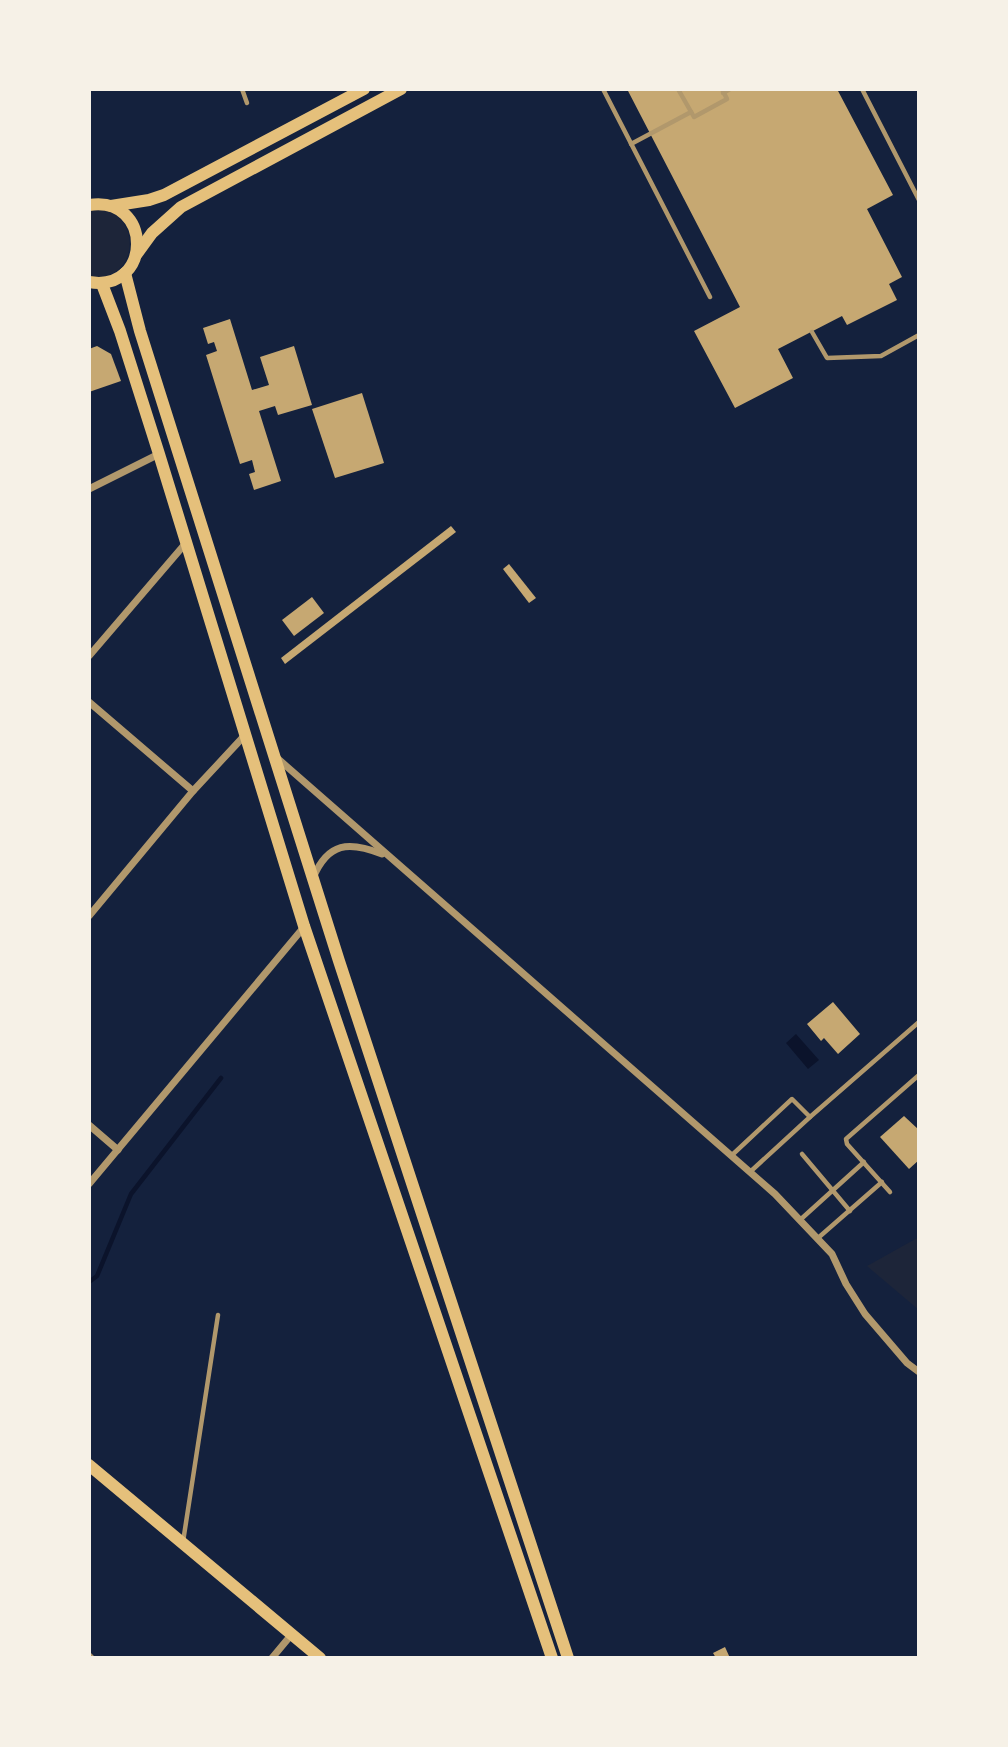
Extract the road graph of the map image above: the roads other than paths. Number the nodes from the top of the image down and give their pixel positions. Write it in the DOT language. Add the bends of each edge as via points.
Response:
graph roads {
  1 [pos="242,89"];
  2 [pos="364,89"];
  3 [pos="401,89"];
  4 [pos="603,89"];
  5 [pos="678,89"];
  6 [pos="730,89"];
  7 [pos="862,89"];
  8 [pos="723,91"];
  9 [pos="247,103"];
  10 [pos="691,112"];
  11 [pos="631,144"];
  12 [pos="89,195"];
  13 [pos="919,200"];
  14 [pos="100,205"];
  15 [pos="136,255"];
  16 [pos="125,273"];
  17 [pos="96,283"];
  18 [pos="710,297"];
  19 [pos="812,332"];
  20 [pos="919,335"];
  21 [pos="159,454"];
  22 [pos="89,489"];
  23 [pos="186,544"];
  24 [pos="89,656"];
  25 [pos="89,702"];
  26 [pos="246,734"];
  27 [pos="273,755"];
  28 [pos="192,791"];
  29 [pos="389,856"];
  30 [pos="313,879"];
  31 [pos="89,916"];
  32 [pos="304,926"];
  33 [pos="919,1022"];
  34 [pos="918,1077"];
  35 [pos="810,1117"];
  36 [pos="89,1125"];
  37 [pos="118,1150"];
  38 [pos="802,1154"];
  39 [pos="732,1156"];
  40 [pos="864,1162"];
  41 [pos="750,1172"];
  42 [pos="882,1182"];
  43 [pos="89,1184"];
  44 [pos="832,1191"];
  45 [pos="890,1192"];
  46 [pos="849,1211"];
  47 [pos="800,1220"];
  48 [pos="818,1239"];
  49 [pos="218,1315"];
  50 [pos="919,1372"];
  51 [pos="89,1465"];
  52 [pos="183,1543"];
  53 [pos="293,1634"];
  54 [pos="272,1658"];
  55 [pos="320,1658"];
  56 [pos="552,1658"];
  57 [pos="568,1658"];
  1 -- 9 [label="lane"];
  2 -- 14 [label="main road" via="164,195"];
  3 -- 15 [label="main road" via="181,207"];
  4 -- 11 [label="lane"];
  5 -- 10 [label="lane"];
  6 -- 8 [label="lane"];
  7 -- 13 [label="lane"];
  8 -- 10 [label="lane" via="727,99 694,117"];
  10 -- 11 [label="lane"];
  11 -- 18 [label="lane"];
  12 -- 14 [label="main road"];
  14 -- 15 [label="main road" via="127,217 134,226"];
  15 -- 16 [label="main road"];
  16 -- 17 [label="main road" via="111,282"];
  16 -- 27 [label="main road"];
  17 -- 21 [label="main road" via="120,331"];
  19 -- 20 [label="lane" via="827,358 881,356"];
  21 -- 22 [label="street"];
  21 -- 23 [label="main road"];
  23 -- 24 [label="street"];
  23 -- 26 [label="main road"];
  25 -- 28 [label="street"];
  26 -- 28 [label="street"];
  26 -- 32 [label="main road"];
  27 -- 29 [label="street"];
  27 -- 30 [label="main road"];
  28 -- 31 [label="street"];
  29 -- 30 [label="street" via="365,847 338,848 325,855"];
  29 -- 39 [label="street"];
  30 -- 57 [label="main road"];
  32 -- 37 [label="street"];
  32 -- 56 [label="main road"];
  33 -- 35 [label="lane"];
  34 -- 40 [label="lane" via="846,1138"];
  35 -- 39 [label="lane" via="792,1099"];
  35 -- 41 [label="lane"];
  36 -- 37 [label="street"];
  37 -- 43 [label="street"];
  38 -- 44 [label="lane"];
  39 -- 41 [label="street"];
  40 -- 42 [label="lane"];
  40 -- 44 [label="lane"];
  41 -- 47 [label="street"];
  42 -- 45 [label="lane"];
  42 -- 46 [label="lane"];
  44 -- 46 [label="lane"];
  44 -- 47 [label="lane"];
  46 -- 48 [label="lane"];
  47 -- 48 [label="street"];
  48 -- 50 [label="street" via="832,1254 865,1314"];
  49 -- 52 [label="lane"];
  51 -- 52 [label="main road"];
  52 -- 53 [label="main road"];
  53 -- 54 [label="street"];
  53 -- 55 [label="main road"];
}
